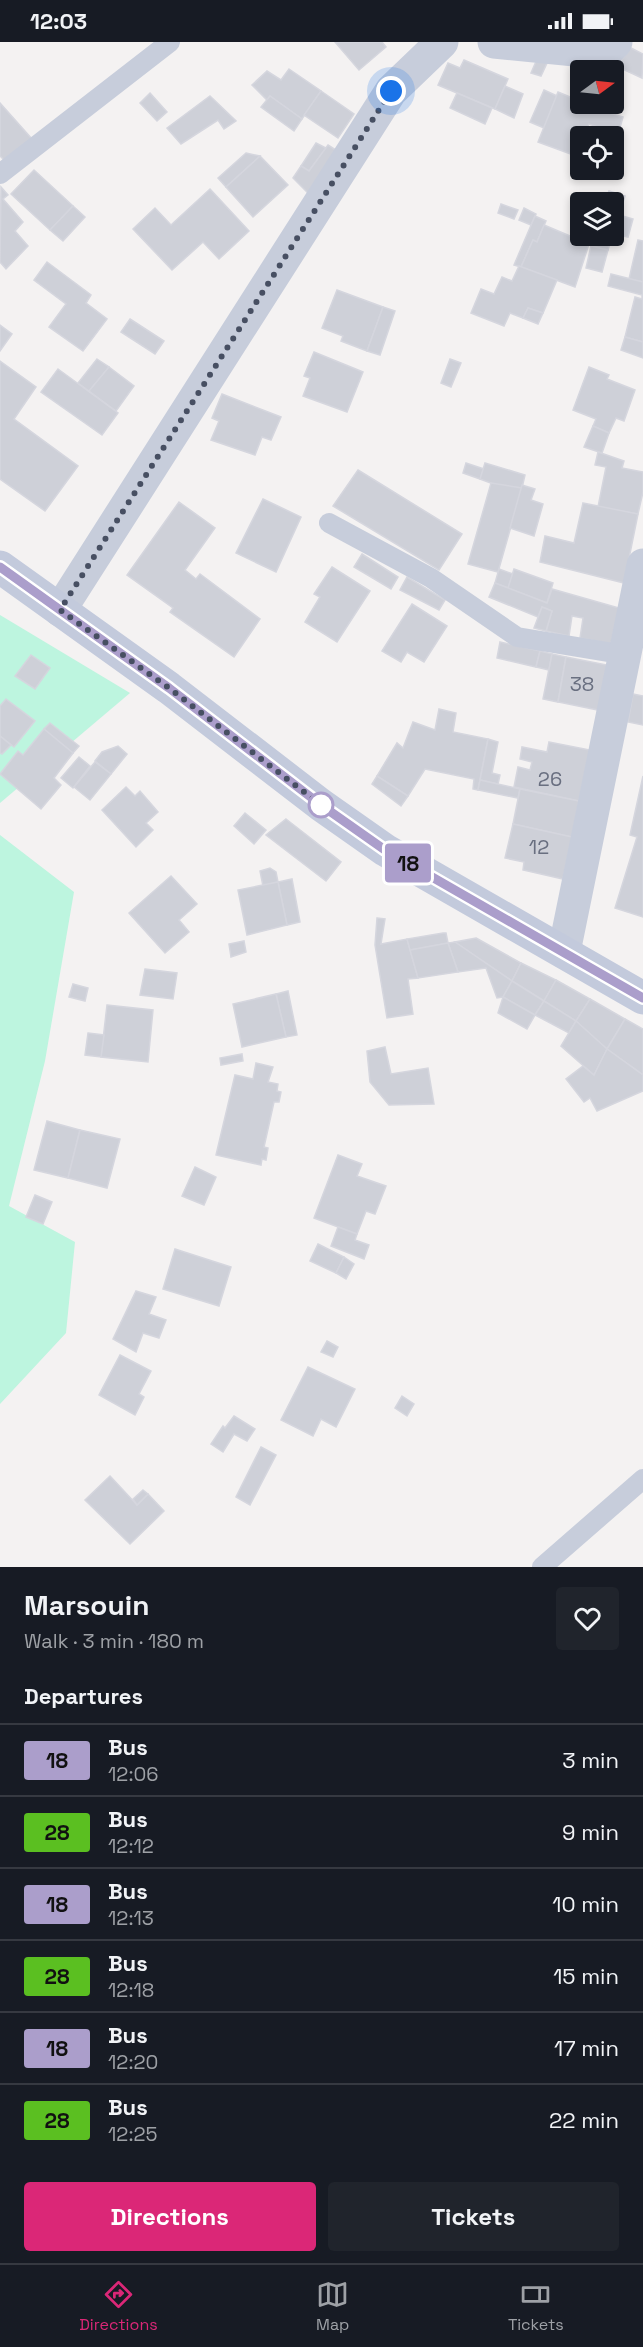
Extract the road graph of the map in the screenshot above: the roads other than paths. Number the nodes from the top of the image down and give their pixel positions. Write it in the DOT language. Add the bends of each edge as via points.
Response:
graph roads {
  1 [pos="170,42"];
  2 [pos="442,42"];
  3 [pos="494,42"];
  4 [pos="615,42"];
  5 [pos="0,174"];
  6 [pos="329,523"];
  7 [pos="643,565"];
  8 [pos="0,567"];
  9 [pos="0,588"];
  10 [pos="60,610"];
  11 [pos="626,655"];
  12 [pos="564,952"];
  13 [pos="643,998"];
  14 [pos="643,1479"];
  15 [pos="542,1567"];
  1 -- 5 [label="lane"];
  2 -- 10 [label="street" via="391,91"];
  3 -- 4 [label="street" via="605,53"];
  6 -- 11 [label="lane" via="431,578 517,637"];
  7 -- 11 [label="street"];
  8 -- 10 [label="main road"];
  9 -- 10 [label="main road"];
  10 -- 12 [label="main road" via="376,844"];
  11 -- 12 [label="street"];
  12 -- 13 [label="main road"];
  14 -- 15 [label="lane"];
}
